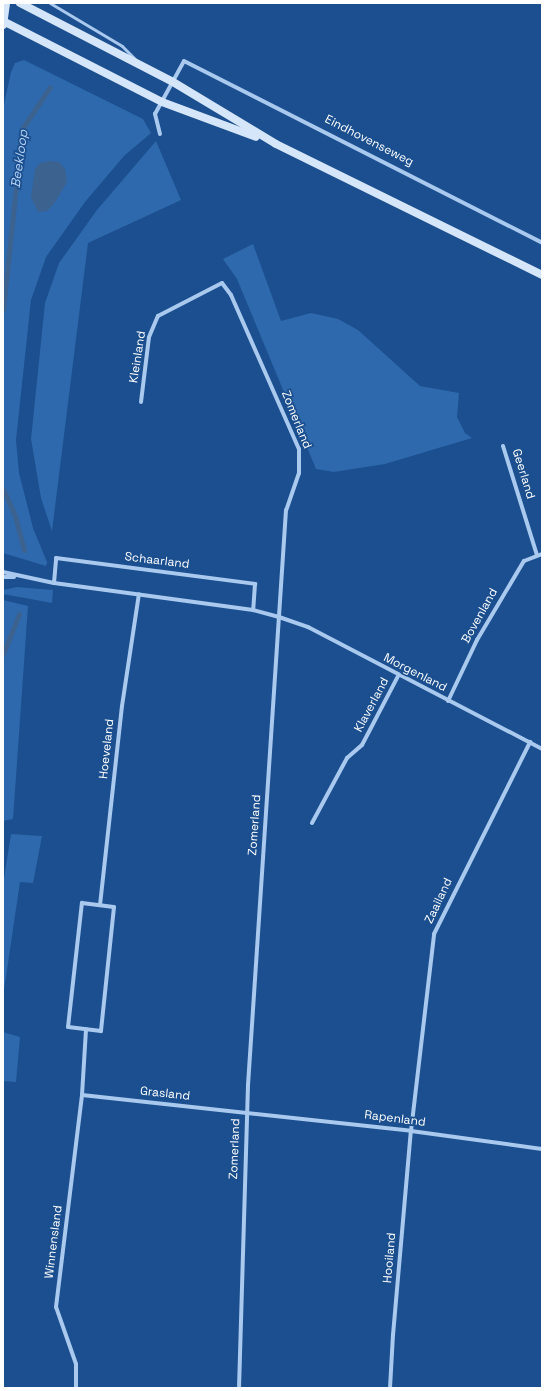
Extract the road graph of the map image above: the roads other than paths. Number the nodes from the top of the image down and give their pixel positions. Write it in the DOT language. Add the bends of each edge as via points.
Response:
graph roads {
  1 [pos="6,3"];
  2 [pos="20,3"];
  3 [pos="50,3"];
  4 [pos="3,23"];
  5 [pos="143,67"];
  6 [pos="173,82"];
  7 [pos="162,102"];
  8 [pos="160,134"];
  9 [pos="276,144"];
  10 [pos="542,243"];
  11 [pos="542,275"];
  12 [pos="222,283"];
  13 [pos="141,402"];
  14 [pos="504,446"];
  15 [pos="536,554"];
  16 [pos="542,554"];
  17 [pos="3,572"];
  18 [pos="19,576"];
  19 [pos="3,577"];
  20 [pos="54,583"];
  21 [pos="139,594"];
  22 [pos="253,610"];
  23 [pos="279,617"];
  24 [pos="398,676"];
  25 [pos="448,701"];
  26 [pos="530,742"];
  27 [pos="542,749"];
  28 [pos="312,823"];
  29 [pos="100,905"];
  30 [pos="86,1029"];
  31 [pos="82,1095"];
  32 [pos="246,1113"];
  33 [pos="411,1131"];
  34 [pos="542,1149"];
  35 [pos="76,1388"];
  36 [pos="239,1388"];
  37 [pos="390,1388"];
  1 -- 4 [label="main road"];
  2 -- 5 [label="main road"];
  3 -- 5 [label="lane" via="122,46"];
  4 -- 7 [label="main road"];
  5 -- 6 [label="main road"];
  6 -- 7 [label="street"];
  6 -- 9 [label="main road"];
  6 -- 10 [label="street, Eindhovenseweg" via="184,61"];
  7 -- 8 [label="street" via="155,114"];
  7 -- 9 [label="main road"];
  9 -- 11 [label="main road"];
  12 -- 13 [label="street, Kleinland" via="158,316 149,337"];
  12 -- 23 [label="street, Zomerland" via="231,295 299,449 299,473 286,510"];
  14 -- 15 [label="street, Geerland"];
  15 -- 16 [label="street"];
  15 -- 25 [label="street, Bovenland" via="524,561 477,640"];
  17 -- 18 [label="street"];
  18 -- 19 [label="street"];
  18 -- 20 [label="street"];
  20 -- 21 [label="street"];
  20 -- 22 [label="street, Schaarland" via="56,558 254,584"];
  21 -- 22 [label="street"];
  21 -- 29 [label="street, Hoeveland" via="122,706"];
  22 -- 23 [label="street"];
  23 -- 24 [label="street, Morgenland" via="308,628"];
  23 -- 32 [label="street, Zomerland"];
  24 -- 25 [label="street, Morgenland"];
  24 -- 28 [label="street, Klaverland" via="362,745 347,758"];
  25 -- 26 [label="street, Morgenland"];
  26 -- 27 [label="street, Morgenland"];
  26 -- 33 [label="street, Zaailand" via="434,934"];
  29 -- 30 [label="street" via="114,907 102,1023 101,1031"];
  29 -- 30 [label="street" via="82,903 81,911 68,1027"];
  30 -- 31 [label="street"];
  31 -- 32 [label="street, Grasland"];
  31 -- 35 [label="street, Winnensland" via="56,1307 76,1364"];
  32 -- 33 [label="street, Rapenland"];
  32 -- 36 [label="street, Zomerland"];
  33 -- 34 [label="street, Rapenland"];
  33 -- 37 [label="street, Hooiland"];
}
